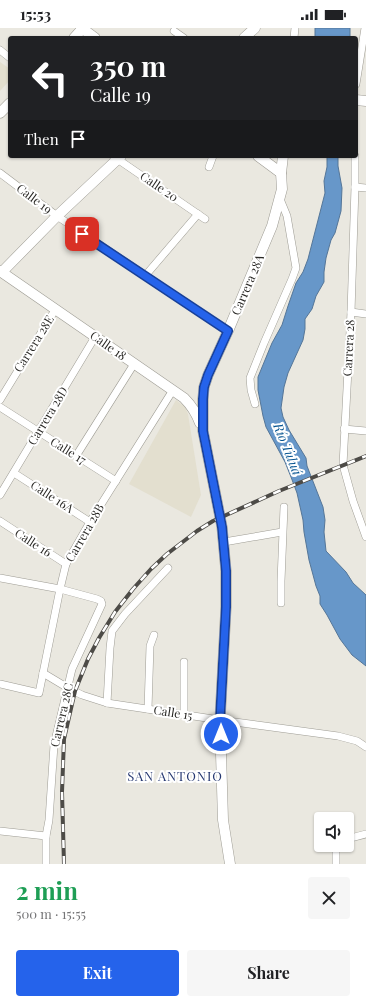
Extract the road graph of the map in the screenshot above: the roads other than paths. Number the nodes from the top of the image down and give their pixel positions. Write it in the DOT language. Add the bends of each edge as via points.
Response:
graph roads {
  1 [pos="83,28"];
  2 [pos="255,28"];
  3 [pos="365,28"];
  4 [pos="174,31"];
  5 [pos="76,36"];
  6 [pos="93,36"];
  7 [pos="181,36"];
  8 [pos="246,36"];
  9 [pos="0,50"];
  10 [pos="8,56"];
  11 [pos="358,72"];
  12 [pos="8,105"];
  13 [pos="0,113"];
  14 [pos="117,158"];
  15 [pos="119,158"];
  16 [pos="212,158"];
  17 [pos="261,158"];
  18 [pos="283,158"];
  19 [pos="355,158"];
  20 [pos="209,167"];
  21 [pos="0,173"];
  22 [pos="281,173"];
  23 [pos="356,187"];
  24 [pos="366,188"];
  25 [pos="280,199"];
  26 [pos="198,214"];
  27 [pos="57,216"];
  28 [pos="205,219"];
  29 [pos="1,273"];
  30 [pos="145,276"];
  31 [pos="55,310"];
  32 [pos="351,312"];
  33 [pos="366,314"];
  34 [pos="228,331"];
  35 [pos="95,337"];
  36 [pos="134,364"];
  37 [pos="173,390"];
  38 [pos="204,393"];
  39 [pos="184,398"];
  40 [pos="0,400"];
  41 [pos="255,404"];
  42 [pos="0,407"];
  43 [pos="344,429"];
  44 [pos="203,431"];
  45 [pos="366,431"];
  46 [pos="39,432"];
  47 [pos="76,456"];
  48 [pos="14,473"];
  49 [pos="116,481"];
  50 [pos="0,495"];
  51 [pos="284,507"];
  52 [pos="0,521"];
  53 [pos="90,522"];
  54 [pos="282,532"];
  55 [pos="366,537"];
  56 [pos="224,542"];
  57 [pos="66,564"];
  58 [pos="168,568"];
  59 [pos="0,578"];
  60 [pos="60,589"];
  61 [pos="281,603"];
  62 [pos="154,635"];
  63 [pos="184,662"];
  64 [pos="42,673"];
  65 [pos="0,684"];
  66 [pos="68,688"];
  67 [pos="107,703"];
  68 [pos="148,709"];
  69 [pos="184,715"];
  70 [pos="220,720"];
  71 [pos="366,747"];
  72 [pos="0,831"];
  73 [pos="366,834"];
  74 [pos="46,836"];
  75 [pos="354,837"];
  76 [pos="336,852"];
  77 [pos="46,864"];
  78 [pos="230,864"];
  79 [pos="336,864"];
  1 -- 5 [label="street"];
  1 -- 6 [label="street"];
  2 -- 8 [label="street"];
  3 -- 11 [label="street"];
  4 -- 7 [label="street"];
  9 -- 10 [label="street"];
  12 -- 13 [label="street"];
  14 -- 27 [label="street"];
  15 -- 26 [label="street, Calle 20"];
  16 -- 20 [label="street"];
  17 -- 22 [label="street"];
  18 -- 22 [label="street, Carrera 28A"];
  19 -- 23 [label="street, Carrera 28"];
  21 -- 27 [label="street, Calle 19"];
  22 -- 25 [label="street, Carrera 28A"];
  23 -- 24 [label="street"];
  23 -- 32 [label="street, Carrera 28"];
  25 -- 34 [label="street, Carrera 28A" via="272,226"];
  25 -- 41 [label="street" via="286,216 296,268 250,378"];
  26 -- 28 [label="street, Calle 20"];
  26 -- 30 [label="street"];
  27 -- 29 [label="street"];
  27 -- 30 [label="street, Calle 19"];
  29 -- 31 [label="street, Calle 18"];
  30 -- 34 [label="street, Calle 19"];
  31 -- 35 [label="street, Calle 18"];
  31 -- 40 [label="street, Carrera 28E"];
  32 -- 33 [label="street"];
  32 -- 43 [label="street, Carrera 28"];
  34 -- 38 [label="street, Carrera 28A" via="208,375"];
  35 -- 36 [label="street, Calle 18"];
  35 -- 46 [label="street, Carrera 28D"];
  36 -- 37 [label="street, Calle 18"];
  36 -- 47 [label="street"];
  37 -- 39 [label="street, Calle 18"];
  37 -- 49 [label="street, Carrera 28B"];
  38 -- 39 [label="street" via="196,400"];
  38 -- 44 [label="street, Carrera 28A"];
  39 -- 44 [label="street, Calle 18" via="192,405"];
  42 -- 46 [label="street, Calle 17"];
  43 -- 45 [label="street"];
  43 -- 55 [label="street, Carrera 28" via="342,465"];
  44 -- 56 [label="street, Carrera 28A"];
  46 -- 47 [label="street, Calle 17"];
  46 -- 48 [label="street, Carrera 28D"];
  47 -- 49 [label="street, Calle 17"];
  48 -- 50 [label="street, Carrera 28D"];
  48 -- 53 [label="street, Calle 16A"];
  49 -- 53 [label="street, Carrera 28B"];
  51 -- 54 [label="street"];
  52 -- 57 [label="street, Calle 16"];
  53 -- 57 [label="street, Carrera 28B"];
  54 -- 56 [label="street"];
  54 -- 61 [label="street"];
  56 -- 70 [label="street, Carrera 28A" via="226,594"];
  57 -- 60 [label="street, Carrera 28B"];
  58 -- 67 [label="street" via="125,614 112,632"];
  59 -- 60 [label="street"];
  60 -- 64 [label="street, Carrera 28B"];
  60 -- 66 [label="street, Carrera 28C" via="98,599 102,604 72,669"];
  62 -- 68 [label="street" via="150,646"];
  63 -- 69 [label="street"];
  64 -- 65 [label="street, Carrera 28B" via="39,693"];
  64 -- 66 [label="street, Calle 15"];
  66 -- 67 [label="street, Calle 15"];
  66 -- 74 [label="street, Carrera 28C" via="54,745"];
  67 -- 68 [label="street, Calle 15"];
  68 -- 69 [label="street, Calle 15"];
  69 -- 70 [label="street, Calle 15"];
  70 -- 71 [label="street, Calle 15" via="338,736 356,740"];
  70 -- 78 [label="street, Carrera 28A" via="223,820"];
  72 -- 74 [label="street"];
  73 -- 75 [label="street"];
  74 -- 77 [label="street"];
  76 -- 79 [label="street"];
}
